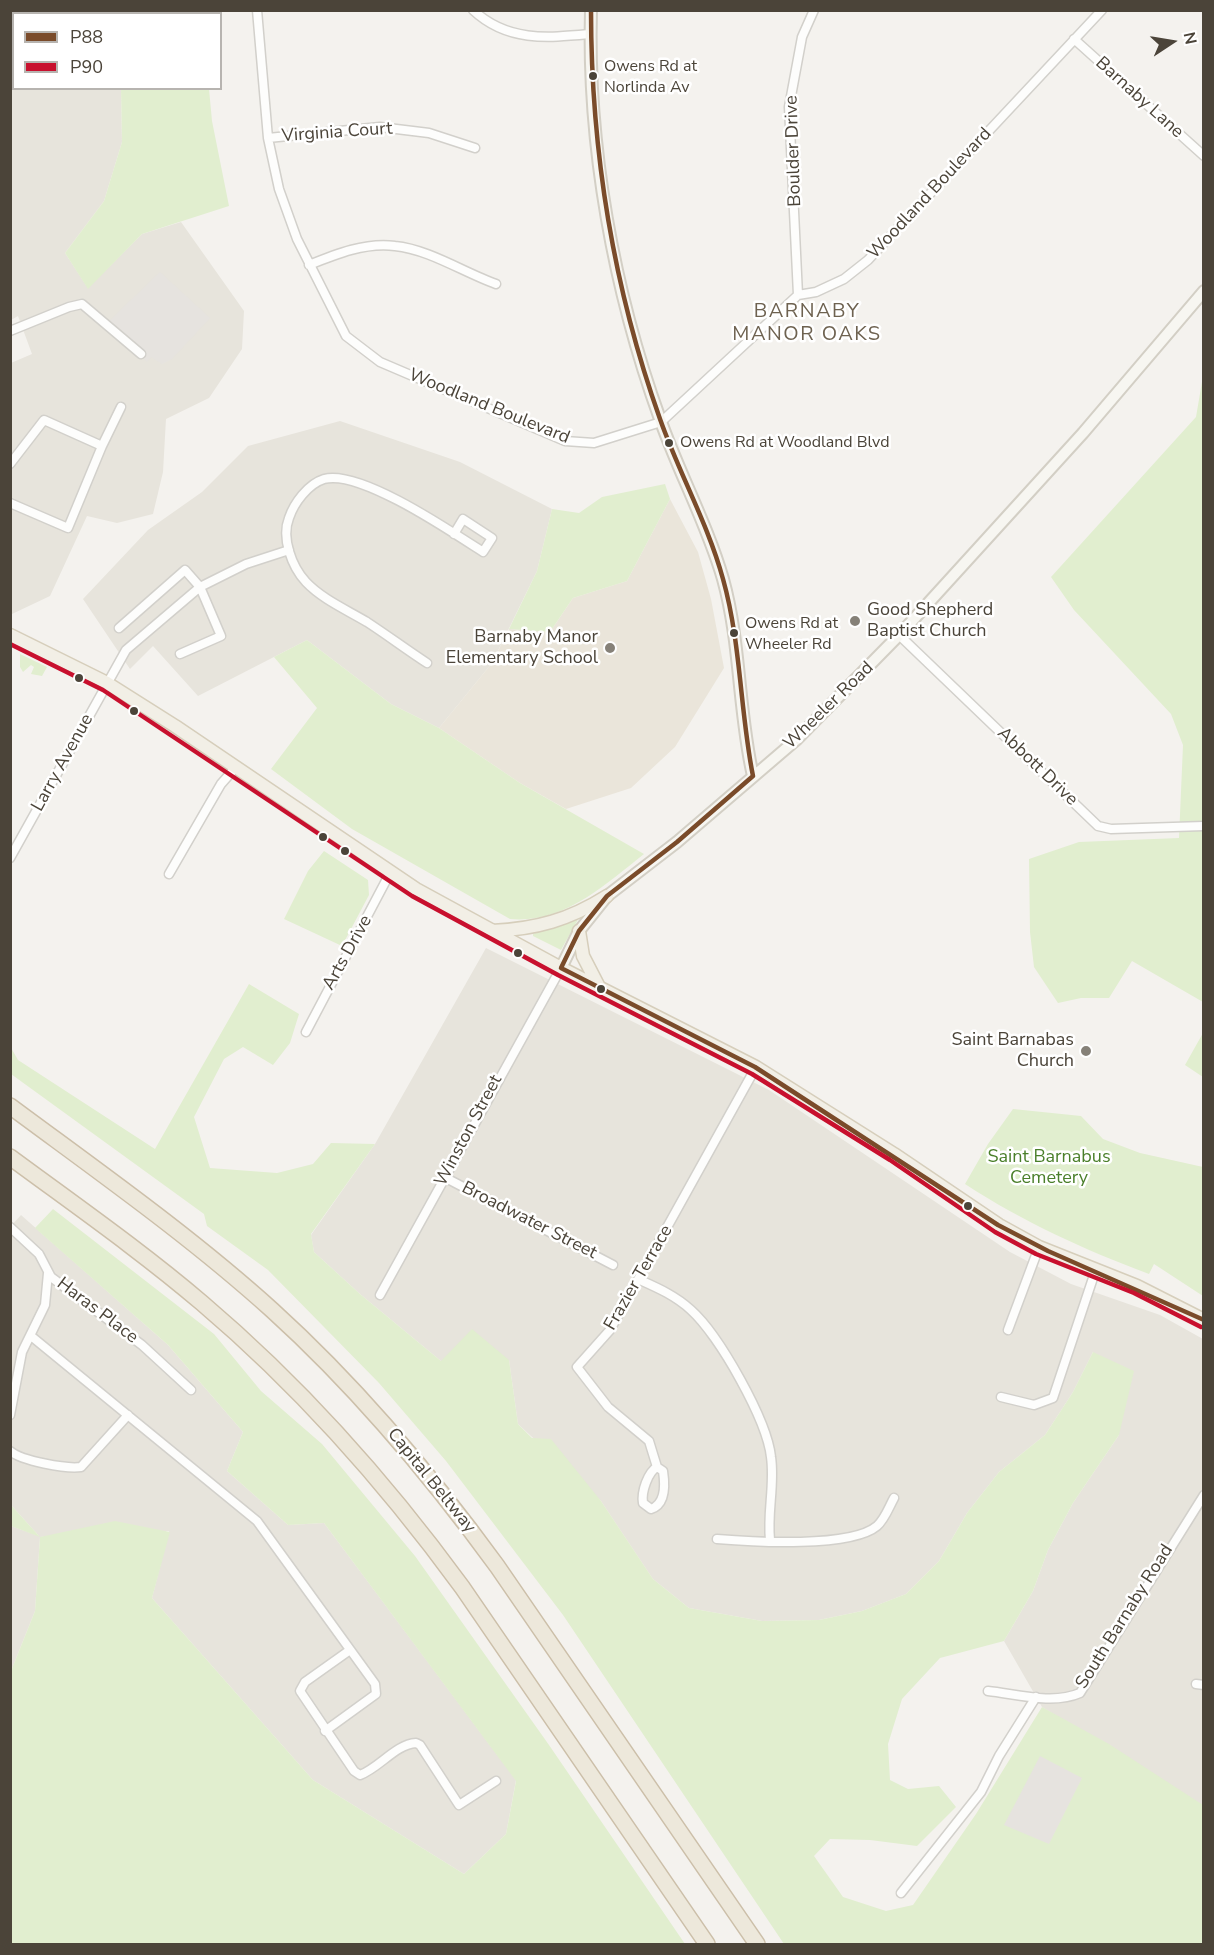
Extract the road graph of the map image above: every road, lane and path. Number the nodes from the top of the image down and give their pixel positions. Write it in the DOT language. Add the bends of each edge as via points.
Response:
graph roads {
  1 [pos="257,10"];
  2 [pos="473,10"];
  3 [pos="591,10"];
  4 [pos="814,10"];
  5 [pos="1102,10"];
  6 [pos="590,34"];
  7 [pos="1074,39"];
  8 [pos="268,138"];
  9 [pos="475,148"];
  10 [pos="1203,156"];
  11 [pos="309,265"];
  12 [pos="496,284"];
  13 [pos="1203,291"];
  14 [pos="798,295"];
  15 [pos="10,332"];
  16 [pos="141,354"];
  17 [pos="121,407"];
  18 [pos="661,422"];
  19 [pos="102,446"];
  20 [pos="10,464"];
  21 [pos="10,503"];
  22 [pos="454,534"];
  23 [pos="289,550"];
  24 [pos="200,587"];
  25 [pos="119,628"];
  26 [pos="10,634"];
  27 [pos="899,635"];
  28 [pos="180,654"];
  29 [pos="427,663"];
  30 [pos="107,683"];
  31 [pos="236,767"];
  32 [pos="753,776"];
  33 [pos="1203,826"];
  34 [pos="10,858"];
  35 [pos="390,873"];
  36 [pos="169,874"];
  37 [pos="607,896"];
  38 [pos="579,931"];
  39 [pos="492,932"];
  40 [pos="561,968"];
  41 [pos="599,988"];
  42 [pos="306,1032"];
  43 [pos="756,1067"];
  44 [pos="10,1100"];
  45 [pos="10,1106"];
  46 [pos="10,1157"];
  47 [pos="86,1162"];
  48 [pos="444,1177"];
  49 [pos="10,1227"];
  50 [pos="1039,1247"];
  51 [pos="613,1265"];
  52 [pos="1096,1269"];
  53 [pos="48,1273"];
  54 [pos="639,1280"];
  55 [pos="380,1295"];
  56 [pos="1203,1320"];
  57 [pos="1008,1330"];
  58 [pos="30,1336"];
  59 [pos="191,1390"];
  60 [pos="1001,1397"];
  61 [pos="10,1415"];
  62 [pos="128,1415"];
  63 [pos="10,1451"];
  64 [pos="657,1467"];
  65 [pos="1203,1496"];
  66 [pos="894,1498"];
  67 [pos="717,1539"];
  68 [pos="770,1540"];
  69 [pos="350,1650"];
  70 [pos="988,1690"];
  71 [pos="1036,1697"];
  72 [pos="326,1731"];
  73 [pos="496,1781"];
  74 [pos="901,1893"];
  75 [pos="707,1944"];
  76 [pos="757,1944"];
  1 -- 8 [label="street, Woodland Boulevard"];
  2 -- 6 [label="street" via="494,26 526,37"];
  3 -- 6 [label="main road"];
  4 -- 14 [label="street, Boulder Drive" via="802,37 789,107"];
  5 -- 7 [label="street, Woodland Boulevard"];
  6 -- 18 [label="main road" via="595,122 615,260 642,369"];
  7 -- 10 [label="street, Barnaby Lane"];
  7 -- 14 [label="street, Woodland Boulevard" via="868,260 844,279"];
  8 -- 9 [label="street, Virginia Court" via="380,127 429,133"];
  8 -- 11 [label="street, Woodland Boulevard" via="285,209"];
  11 -- 12 [label="street" via="348,251 392,245"];
  11 -- 18 [label="street, Woodland Boulevard" via="346,336 380,362 462,399 546,435 576,443 594,443"];
  13 -- 27 [label="main road, Wheeler Road" via="1083,434"];
  14 -- 18 [label="street, Woodland Boulevard"];
  15 -- 16 [label="street" via="82,304"];
  17 -- 19 [label="street"];
  18 -- 32 [label="main road" via="727,594"];
  19 -- 20 [label="street" via="44,420"];
  19 -- 21 [label="street" via="68,528"];
  22 -- 22 [label="street" via="483,552 492,538 463,519"];
  22 -- 23 [label="street" via="379,491 331,478 308,489 292,510 286,531"];
  23 -- 24 [label="street, Larry Avenue" via="239,567"];
  23 -- 29 [label="street" via="299,573 311,586"];
  24 -- 25 [label="street" via="185,570"];
  24 -- 28 [label="street" via="221,636"];
  24 -- 30 [label="street, Larry Avenue" via="136,639"];
  26 -- 30 [label="main road"];
  27 -- 32 [label="main road, Wheeler Road" via="838,700"];
  27 -- 33 [label="street, Abbott Drive" via="1098,826"];
  30 -- 31 [label="main road"];
  30 -- 34 [label="street, Larry Avenue"];
  31 -- 35 [label="main road"];
  31 -- 36 [label="street" via="221,784"];
  32 -- 37 [label="main road, Wheeler Road"];
  35 -- 39 [label="main road"];
  35 -- 42 [label="street, Arts Drive"];
  37 -- 38 [label="main road, Wheeler Road"];
  37 -- 39 [label="main road" via="576,913 530,929"];
  38 -- 40 [label="main road, Wheeler Road"];
  38 -- 41 [label="main road" via="586,964"];
  39 -- 40 [label="main road"];
  40 -- 41 [label="main road"];
  40 -- 48 [label="street, Winston Street"];
  41 -- 43 [label="main road"];
  43 -- 50 [label="main road" via="894,1154 949,1194"];
  43 -- 54 [label="street, Frazier Terrace"];
  44 -- 47 [label="highway"];
  45 -- 47 [label="highway, Capital Beltway"];
  46 -- 75 [label="highway" via="202,1303 283,1376 354,1450 462,1587"];
  47 -- 76 [label="highway, Capital Beltway" via="188,1239 273,1311 348,1384 416,1460 497,1566"];
  48 -- 51 [label="street, Broadwater Street"];
  48 -- 55 [label="street, Winston Street"];
  49 -- 53 [label="street, Haras Place" via="39,1254"];
  50 -- 52 [label="main road"];
  50 -- 57 [label="street"];
  52 -- 56 [label="main road"];
  52 -- 60 [label="street" via="1053,1398 1034,1405"];
  53 -- 58 [label="street" via="45,1305"];
  53 -- 59 [label="street, Haras Place" via="142,1345"];
  54 -- 64 [label="street, Frazier Terrace" via="610,1330 577,1367 608,1407 649,1441"];
  54 -- 68 [label="street" via="676,1298 700,1319 761,1419 772,1460"];
  58 -- 61 [label="street" via="22,1352"];
  58 -- 62 [label="street"];
  62 -- 63 [label="street" via="81,1467 47,1463"];
  62 -- 69 [label="street" via="257,1521"];
  65 -- 71 [label="street, South Barnaby Road" via="1080,1693 1063,1698"];
  66 -- 68 [label="street" via="880,1524 854,1537"];
  67 -- 68 [label="street"];
  69 -- 72 [label="street" via="300,1686 303,1698"];
  69 -- 72 [label="street" via="375,1684 376,1694"];
  70 -- 71 [label="street, South Barnaby Road"];
  71 -- 74 [label="street" via="981,1792"];
  72 -- 73 [label="street" via="360,1775 410,1743 420,1745 459,1805"];
}
